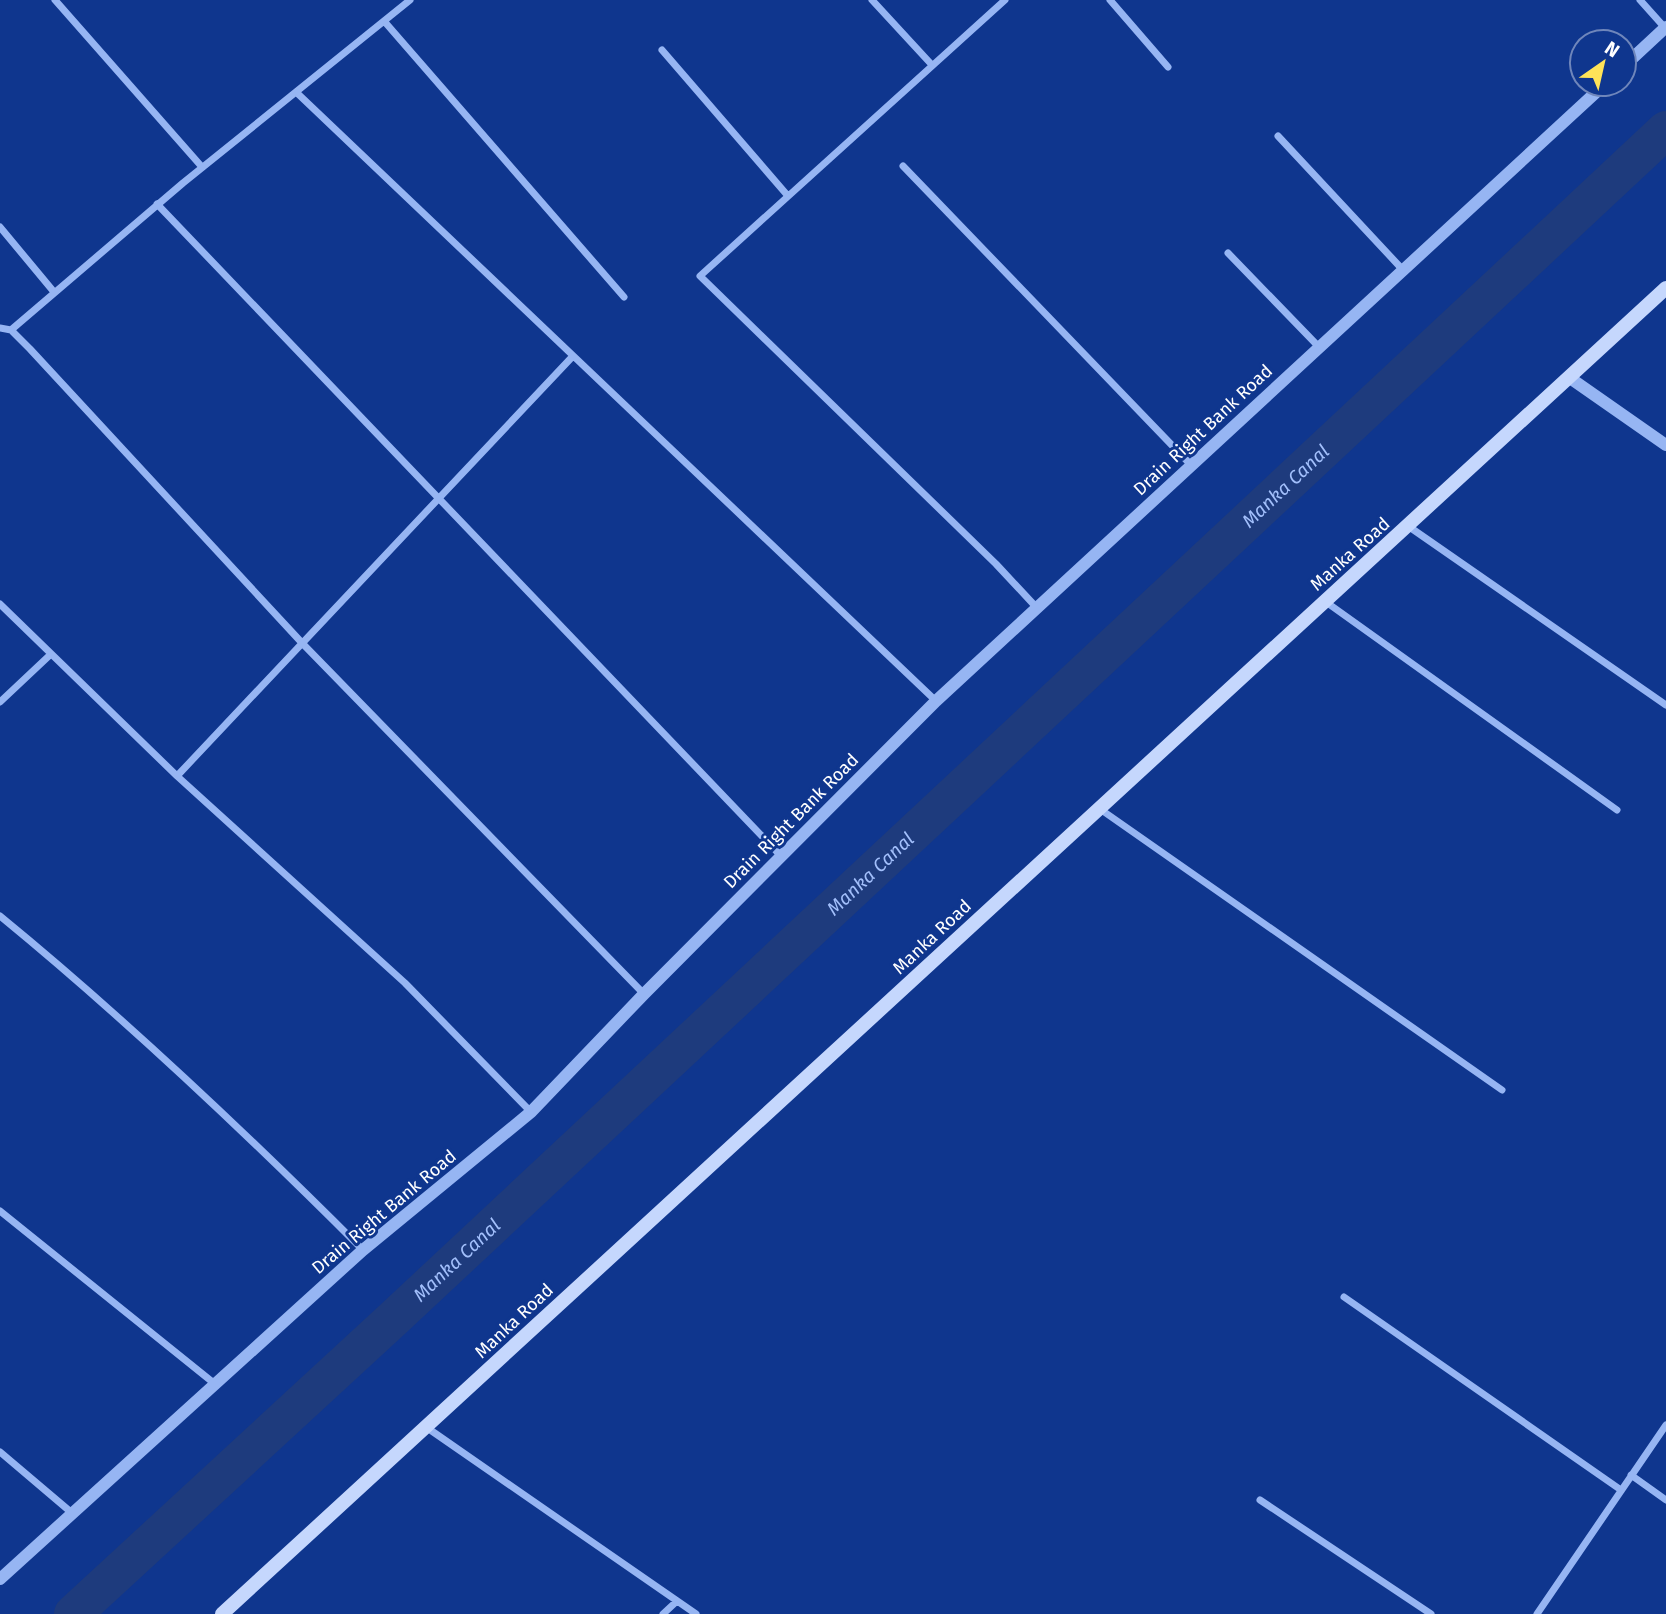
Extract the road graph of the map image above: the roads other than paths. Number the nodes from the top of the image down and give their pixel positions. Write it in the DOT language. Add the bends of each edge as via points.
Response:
graph roads {
  1 [pos="55,0"];
  2 [pos="410,0"];
  3 [pos="873,0"];
  4 [pos="1005,0"];
  5 [pos="1110,0"];
  6 [pos="1640,0"];
  7 [pos="384,21"];
  8 [pos="1666,28"];
  9 [pos="662,50"];
  10 [pos="1638,53"];
  11 [pos="932,65"];
  12 [pos="1168,67"];
  13 [pos="296,92"];
  14 [pos="1590,98"];
  15 [pos="1278,136"];
  16 [pos="903,166"];
  17 [pos="202,167"];
  18 [pos="788,196"];
  19 [pos="157,204"];
  20 [pos="0,227"];
  21 [pos="1228,253"];
  22 [pos="1403,270"];
  23 [pos="1666,288"];
  24 [pos="54,292"];
  25 [pos="624,297"];
  26 [pos="0,328"];
  27 [pos="11,330"];
  28 [pos="1319,347"];
  29 [pos="573,356"];
  30 [pos="1570,378"];
  31 [pos="1666,444"];
  32 [pos="1191,465"];
  33 [pos="438,499"];
  34 [pos="1408,527"];
  35 [pos="1326,602"];
  36 [pos="0,604"];
  37 [pos="1037,608"];
  38 [pos="303,644"];
  39 [pos="51,654"];
  40 [pos="936,701"];
  41 [pos="0,702"];
  42 [pos="1666,705"];
  43 [pos="177,776"];
  44 [pos="1100,809"];
  45 [pos="1617,810"];
  46 [pos="781,856"];
  47 [pos="0,916"];
  48 [pos="643,994"];
  49 [pos="1502,1090"];
  50 [pos="531,1112"];
  51 [pos="0,1211"];
  52 [pos="363,1250"];
  53 [pos="1344,1297"];
  54 [pos="215,1384"];
  55 [pos="1666,1424"];
  56 [pos="426,1427"];
  57 [pos="0,1452"];
  58 [pos="1631,1475"];
  59 [pos="1621,1490"];
  60 [pos="1260,1500"];
  61 [pos="1666,1500"];
  62 [pos="72,1513"];
  63 [pos="0,1579"];
  64 [pos="677,1601"];
  65 [pos="222,1614"];
  66 [pos="663,1614"];
  67 [pos="696,1614"];
  68 [pos="1431,1614"];
  69 [pos="1536,1614"];
  1 -- 17 [label="street"];
  2 -- 7 [label="street"];
  3 -- 11 [label="street"];
  4 -- 11 [label="street"];
  5 -- 12 [label="street"];
  6 -- 8 [label="street"];
  7 -- 13 [label="street"];
  7 -- 25 [label="street"];
  8 -- 10 [label="street"];
  9 -- 18 [label="street"];
  11 -- 18 [label="street"];
  13 -- 17 [label="street"];
  13 -- 29 [label="street"];
  14 -- 22 [label="street, Drain Right Bank Road"];
  15 -- 22 [label="street"];
  16 -- 32 [label="street"];
  17 -- 19 [label="street"];
  18 -- 37 [label="street" via="701,276"];
  19 -- 24 [label="street"];
  19 -- 33 [label="street"];
  20 -- 24 [label="street"];
  21 -- 28 [label="street"];
  22 -- 28 [label="street, Drain Right Bank Road"];
  23 -- 30 [label="main road, Manka Road"];
  24 -- 27 [label="street"];
  26 -- 27 [label="street"];
  27 -- 38 [label="street"];
  28 -- 32 [label="street, Drain Right Bank Road"];
  29 -- 33 [label="street"];
  29 -- 40 [label="street"];
  30 -- 31 [label="street"];
  30 -- 34 [label="main road, Manka Road"];
  32 -- 37 [label="street, Drain Right Bank Road"];
  33 -- 38 [label="street"];
  33 -- 46 [label="street"];
  34 -- 35 [label="main road, Manka Road"];
  34 -- 42 [label="street"];
  35 -- 44 [label="main road, Manka Road"];
  35 -- 45 [label="street"];
  36 -- 39 [label="street"];
  37 -- 40 [label="street, Drain Right Bank Road"];
  38 -- 43 [label="street"];
  38 -- 48 [label="street"];
  39 -- 41 [label="street"];
  39 -- 43 [label="street"];
  40 -- 46 [label="street, Drain Right Bank Road"];
  43 -- 50 [label="street" via="405,982"];
  44 -- 49 [label="street"];
  44 -- 56 [label="main road, Manka Road"];
  46 -- 48 [label="street, Drain Right Bank Road"];
  47 -- 52 [label="street" via="270,1156"];
  48 -- 50 [label="street, Drain Right Bank Road"];
  50 -- 52 [label="street, Drain Right Bank Road"];
  51 -- 54 [label="street"];
  52 -- 54 [label="street, Drain Right Bank Road"];
  53 -- 59 [label="street"];
  54 -- 62 [label="street, Drain Right Bank Road"];
  55 -- 58 [label="street"];
  56 -- 64 [label="street"];
  56 -- 65 [label="main road, Manka Road"];
  57 -- 62 [label="street"];
  58 -- 59 [label="street"];
  58 -- 61 [label="street"];
  59 -- 69 [label="street"];
  60 -- 68 [label="street"];
  62 -- 63 [label="street, Drain Right Bank Road"];
  64 -- 66 [label="street"];
  64 -- 67 [label="street"];
}
